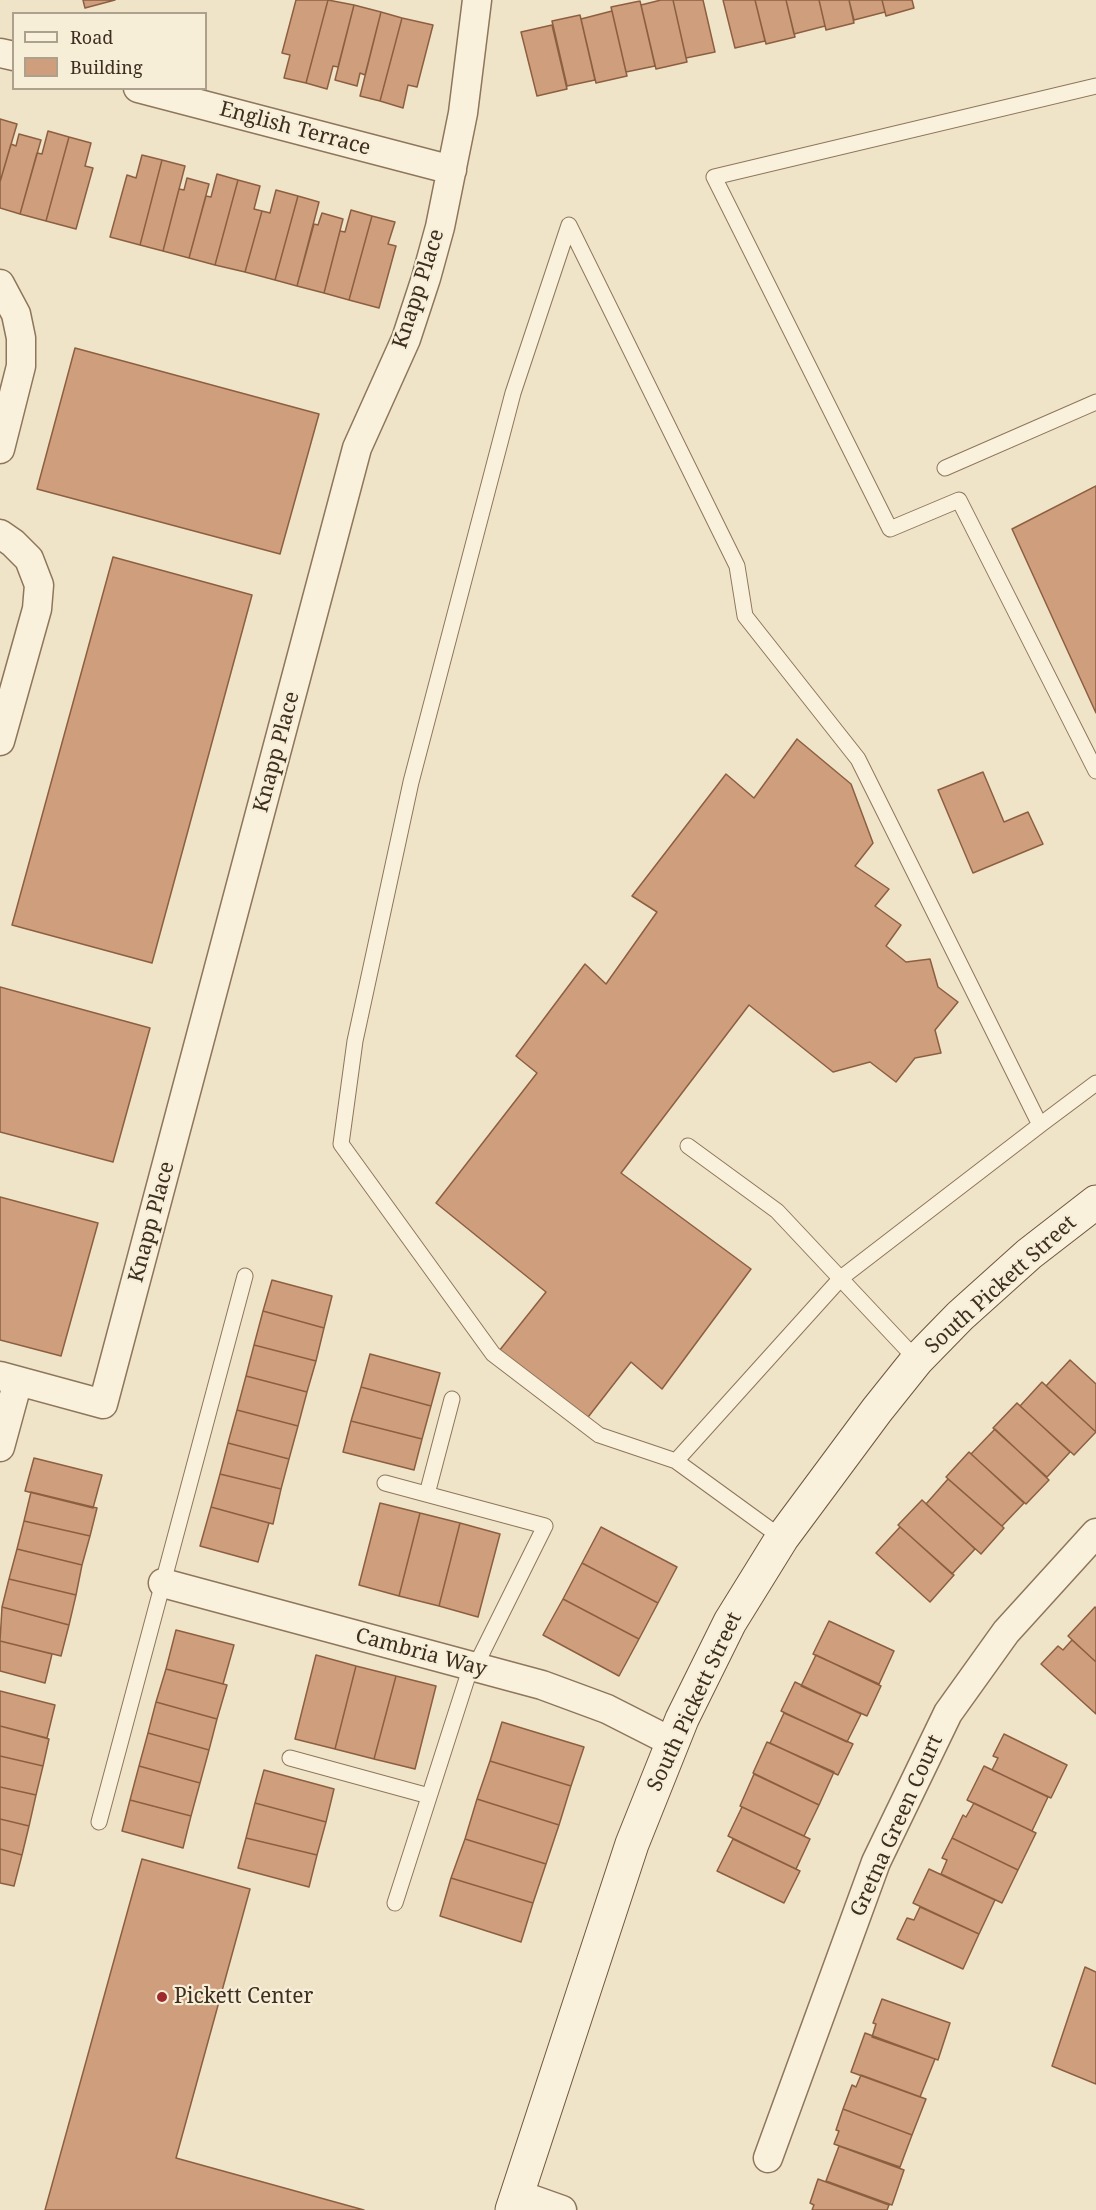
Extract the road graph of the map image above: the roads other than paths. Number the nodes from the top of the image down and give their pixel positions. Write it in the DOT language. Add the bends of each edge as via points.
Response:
graph roads {
  1 [pos="477,0"];
  2 [pos="1096,86"];
  3 [pos="146,90"];
  4 [pos="452,170"];
  5 [pos="0,284"];
  6 [pos="1096,402"];
  7 [pos="0,449"];
  8 [pos="945,468"];
  9 [pos="0,534"];
  10 [pos="0,741"];
  11 [pos="1096,771"];
  12 [pos="1096,1083"];
  13 [pos="1040,1125"];
  14 [pos="688,1146"];
  15 [pos="1096,1202"];
  16 [pos="245,1276"];
  17 [pos="841,1278"];
  18 [pos="917,1360"];
  19 [pos="9,1378"];
  20 [pos="452,1399"];
  21 [pos="0,1447"];
  22 [pos="676,1461"];
  23 [pos="385,1483"];
  24 [pos="427,1494"];
  25 [pos="1096,1533"];
  26 [pos="782,1538"];
  27 [pos="163,1583"];
  28 [pos="473,1667"];
  29 [pos="672,1742"];
  30 [pos="290,1758"];
  31 [pos="429,1796"];
  32 [pos="99,1822"];
  33 [pos="395,1903"];
  34 [pos="768,2158"];
  35 [pos="515,2202"];
  36 [pos="562,2210"];
  1 -- 4 [label="street, Knapp Place"];
  2 -- 11 [label="lane" via="714,177 890,529 959,500"];
  3 -- 4 [label="street, English Terrace"];
  4 -- 19 [label="street, Knapp Place" via="437,237 406,339 357,448 103,1404"];
  5 -- 7 [label="street" via="16,314 21,366"];
  6 -- 8 [label="lane"];
  9 -- 10 [label="street" via="29,559 39,585 37,609"];
  12 -- 13 [label="lane"];
  13 -- 17 [label="lane"];
  13 -- 22 [label="lane" via="858,759 745,616 737,566 569,225 513,393 411,782 355,1041 341,1144 493,1354 598,1436"];
  14 -- 17 [label="lane" via="777,1211"];
  15 -- 18 [label="main road, South Pickett Street" via="1029,1254"];
  16 -- 27 [label="lane"];
  17 -- 18 [label="lane"];
  17 -- 22 [label="lane"];
  18 -- 26 [label="main road, South Pickett Street"];
  19 -- 21 [label="street"];
  20 -- 24 [label="lane"];
  22 -- 26 [label="lane"];
  23 -- 24 [label="lane"];
  24 -- 28 [label="lane" via="545,1526"];
  25 -- 34 [label="street, Gretna Green Court" via="1006,1632 948,1713 876,1862"];
  26 -- 29 [label="main road, South Pickett Street" via="730,1622"];
  27 -- 28 [label="street, Cambria Way"];
  27 -- 32 [label="lane"];
  28 -- 29 [label="street, Cambria Way" via="542,1685 607,1709"];
  28 -- 31 [label="lane"];
  29 -- 35 [label="main road, South Pickett Street" via="632,1844"];
  30 -- 31 [label="lane"];
  31 -- 33 [label="lane"];
  35 -- 36 [label="street"];
}
